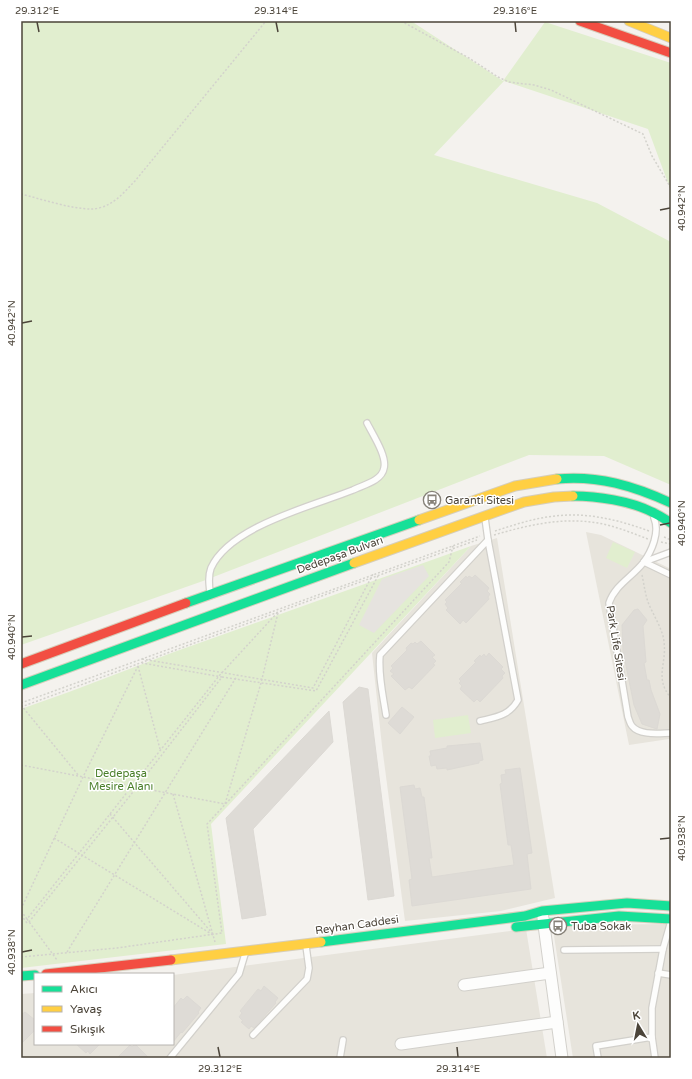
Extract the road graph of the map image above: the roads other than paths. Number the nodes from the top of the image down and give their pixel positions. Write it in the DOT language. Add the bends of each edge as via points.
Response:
graph roads {
  1 [pos="580,21"];
  2 [pos="629,21"];
  3 [pos="671,38"];
  4 [pos="671,53"];
  5 [pos="367,423"];
  6 [pos="671,503"];
  7 [pos="651,511"];
  8 [pos="485,515"];
  9 [pos="671,523"];
  10 [pos="488,537"];
  11 [pos="671,552"];
  12 [pos="641,564"];
  13 [pos="671,575"];
  14 [pos="210,594"];
  15 [pos="21,664"];
  16 [pos="21,685"];
  17 [pos="386,715"];
  18 [pos="480,721"];
  19 [pos="671,733"];
  20 [pos="671,906"];
  21 [pos="542,911"];
  22 [pos="671,919"];
  23 [pos="543,924"];
  24 [pos="504,929"];
  25 [pos="306,949"];
  26 [pos="337,949"];
  27 [pos="663,949"];
  28 [pos="564,950"];
  29 [pos="245,956"];
  30 [pos="224,960"];
  31 [pos="56,973"];
  32 [pos="136,973"];
  33 [pos="550,973"];
  34 [pos="658,973"];
  35 [pos="34,975"];
  36 [pos="671,975"];
  37 [pos="21,976"];
  38 [pos="464,985"];
  39 [pos="557,1022"];
  40 [pos="253,1035"];
  41 [pos="652,1037"];
  42 [pos="343,1040"];
  43 [pos="401,1044"];
  44 [pos="170,1058"];
  45 [pos="340,1058"];
  46 [pos="562,1058"];
  47 [pos="598,1058"];
  48 [pos="655,1058"];
  1 -- 4 [label="main road"];
  2 -- 3 [label="main road"];
  5 -- 14 [label="lane" via="385,459 384,470 380,476 364,485 272,520 248,532 216,559 211,569"];
  6 -- 14 [label="main road, Dedepaşa Bulvarı" via="652,494 604,480 555,479 515,486"];
  7 -- 8 [label="main road, Dedepaşa Bulvarı" via="617,500 586,496 554,497 524,502"];
  7 -- 9 [label="main road, Dedepaşa Bulvarı"];
  7 -- 12 [label="lane" via="656,522 656,534"];
  8 -- 10 [label="lane"];
  8 -- 16 [label="main road, Dedepaşa Bulvarı"];
  10 -- 17 [label="lane" via="380,655"];
  10 -- 18 [label="lane" via="518,700 503,716"];
  11 -- 12 [label="lane"];
  12 -- 13 [label="lane"];
  12 -- 19 [label="lane, Park Life Sitesi" via="615,590 609,603 628,717 632,726 639,731"];
  14 -- 15 [label="main road, Dedepaşa Bulvarı"];
  20 -- 21 [label="main road, Reyhan Caddesi" via="627,902"];
  21 -- 23 [label="street"];
  21 -- 25 [label="main road, Reyhan Caddesi" via="525,916"];
  22 -- 23 [label="main road" via="619,916"];
  22 -- 27 [label="lane"];
  23 -- 24 [label="main road"];
  23 -- 33 [label="street"];
  25 -- 26 [label="main road, Reyhan Caddesi"];
  25 -- 29 [label="main road, Reyhan Caddesi"];
  25 -- 40 [label="lane" via="309,972 306,982"];
  27 -- 28 [label="lane"];
  27 -- 34 [label="lane"];
  29 -- 30 [label="main road, Reyhan Caddesi"];
  29 -- 30 [label="main road, Reyhan Caddesi"];
  29 -- 44 [label="lane" via="239,974"];
  30 -- 31 [label="main road, Reyhan Caddesi"];
  30 -- 32 [label="main road, Reyhan Caddesi"];
  33 -- 38 [label="street"];
  33 -- 39 [label="street"];
  34 -- 36 [label="lane"];
  34 -- 41 [label="lane" via="652,1008"];
  35 -- 37 [label="main road"];
  39 -- 43 [label="street"];
  39 -- 46 [label="street"];
  41 -- 47 [label="lane" via="596,1046"];
  41 -- 48 [label="lane"];
  42 -- 45 [label="lane"];
}
